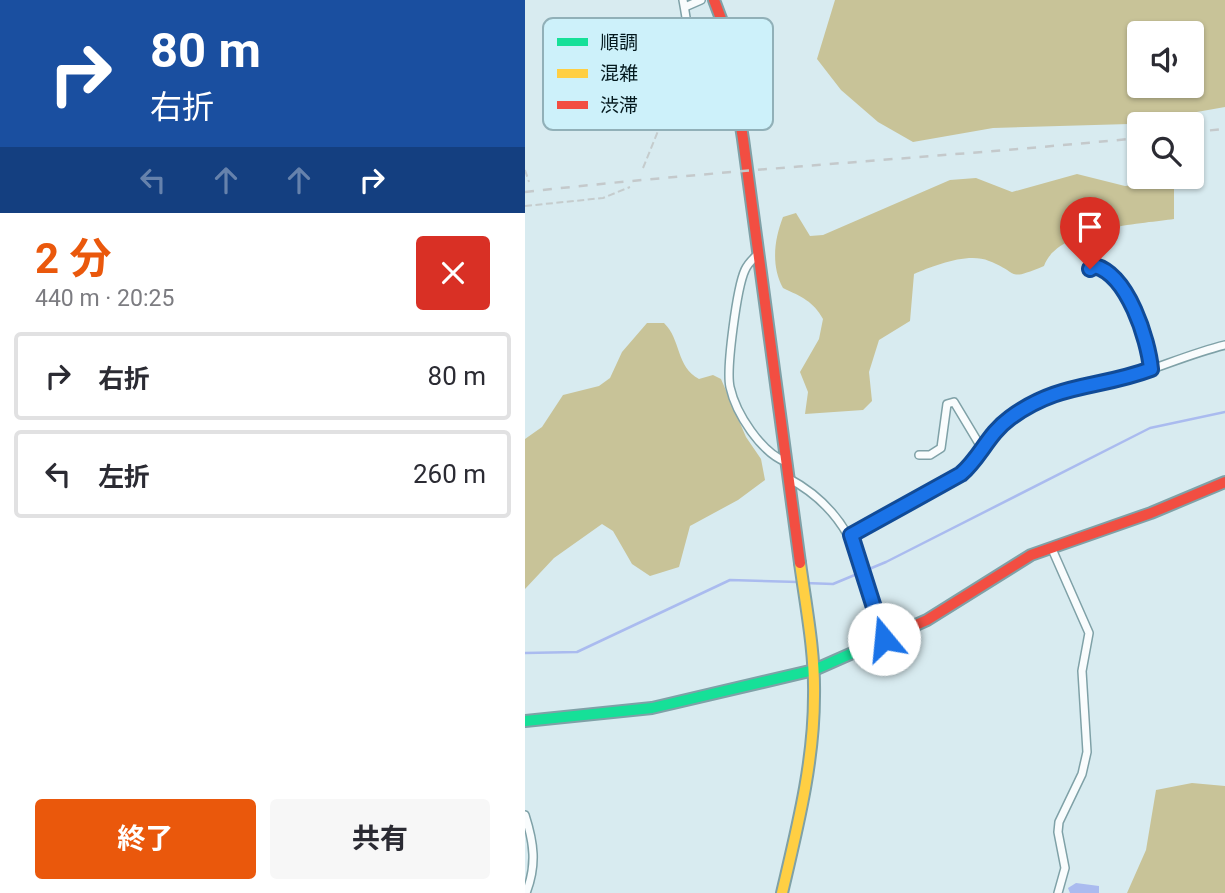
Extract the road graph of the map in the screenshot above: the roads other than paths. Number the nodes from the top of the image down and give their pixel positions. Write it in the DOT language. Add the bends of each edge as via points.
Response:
graph roads {
  1 [pos="701,0"];
  2 [pos="713,0"];
  3 [pos="684,4"];
  4 [pos="720,18"];
  5 [pos="741,130"];
  6 [pos="758,254"];
  7 [pos="1090,269"];
  8 [pos="1225,345"];
  9 [pos="1151,369"];
  10 [pos="981,447"];
  11 [pos="919,455"];
  12 [pos="786,462"];
  13 [pos="788,478"];
  14 [pos="1225,482"];
  15 [pos="851,535"];
  16 [pos="1052,548"];
  17 [pos="884,639"];
  18 [pos="814,670"];
  19 [pos="525,721"];
  20 [pos="525,815"];
  21 [pos="526,893"];
  22 [pos="782,893"];
  23 [pos="1058,893"];
  1 -- 3 [label="street"];
  2 -- 4 [label="street"];
  5 -- 6 [label="street"];
  6 -- 12 [label="street"];
  6 -- 12 [label="street" via="744,272 729,385 760,441"];
  7 -- 9 [label="street" via="1105,270 1125,293 1148,342"];
  8 -- 9 [label="street"];
  9 -- 10 [label="street" via="1058,391 1010,418"];
  10 -- 11 [label="street" via="954,402 947,404 941,448"];
  10 -- 15 [label="street" via="961,474"];
  12 -- 13 [label="street"];
  13 -- 15 [label="street" via="824,502"];
  13 -- 18 [label="street"];
  14 -- 16 [label="street"];
  15 -- 17 [label="street"];
  16 -- 17 [label="street" via="1031,555 926,620"];
  16 -- 23 [label="street" via="1089,633 1082,671 1087,752 1082,774 1059,822 1065,868"];
  17 -- 18 [label="street"];
  18 -- 19 [label="street" via="652,708"];
  18 -- 22 [label="street" via="812,757"];
  20 -- 21 [label="street" via="534,847 534,868"];
}
